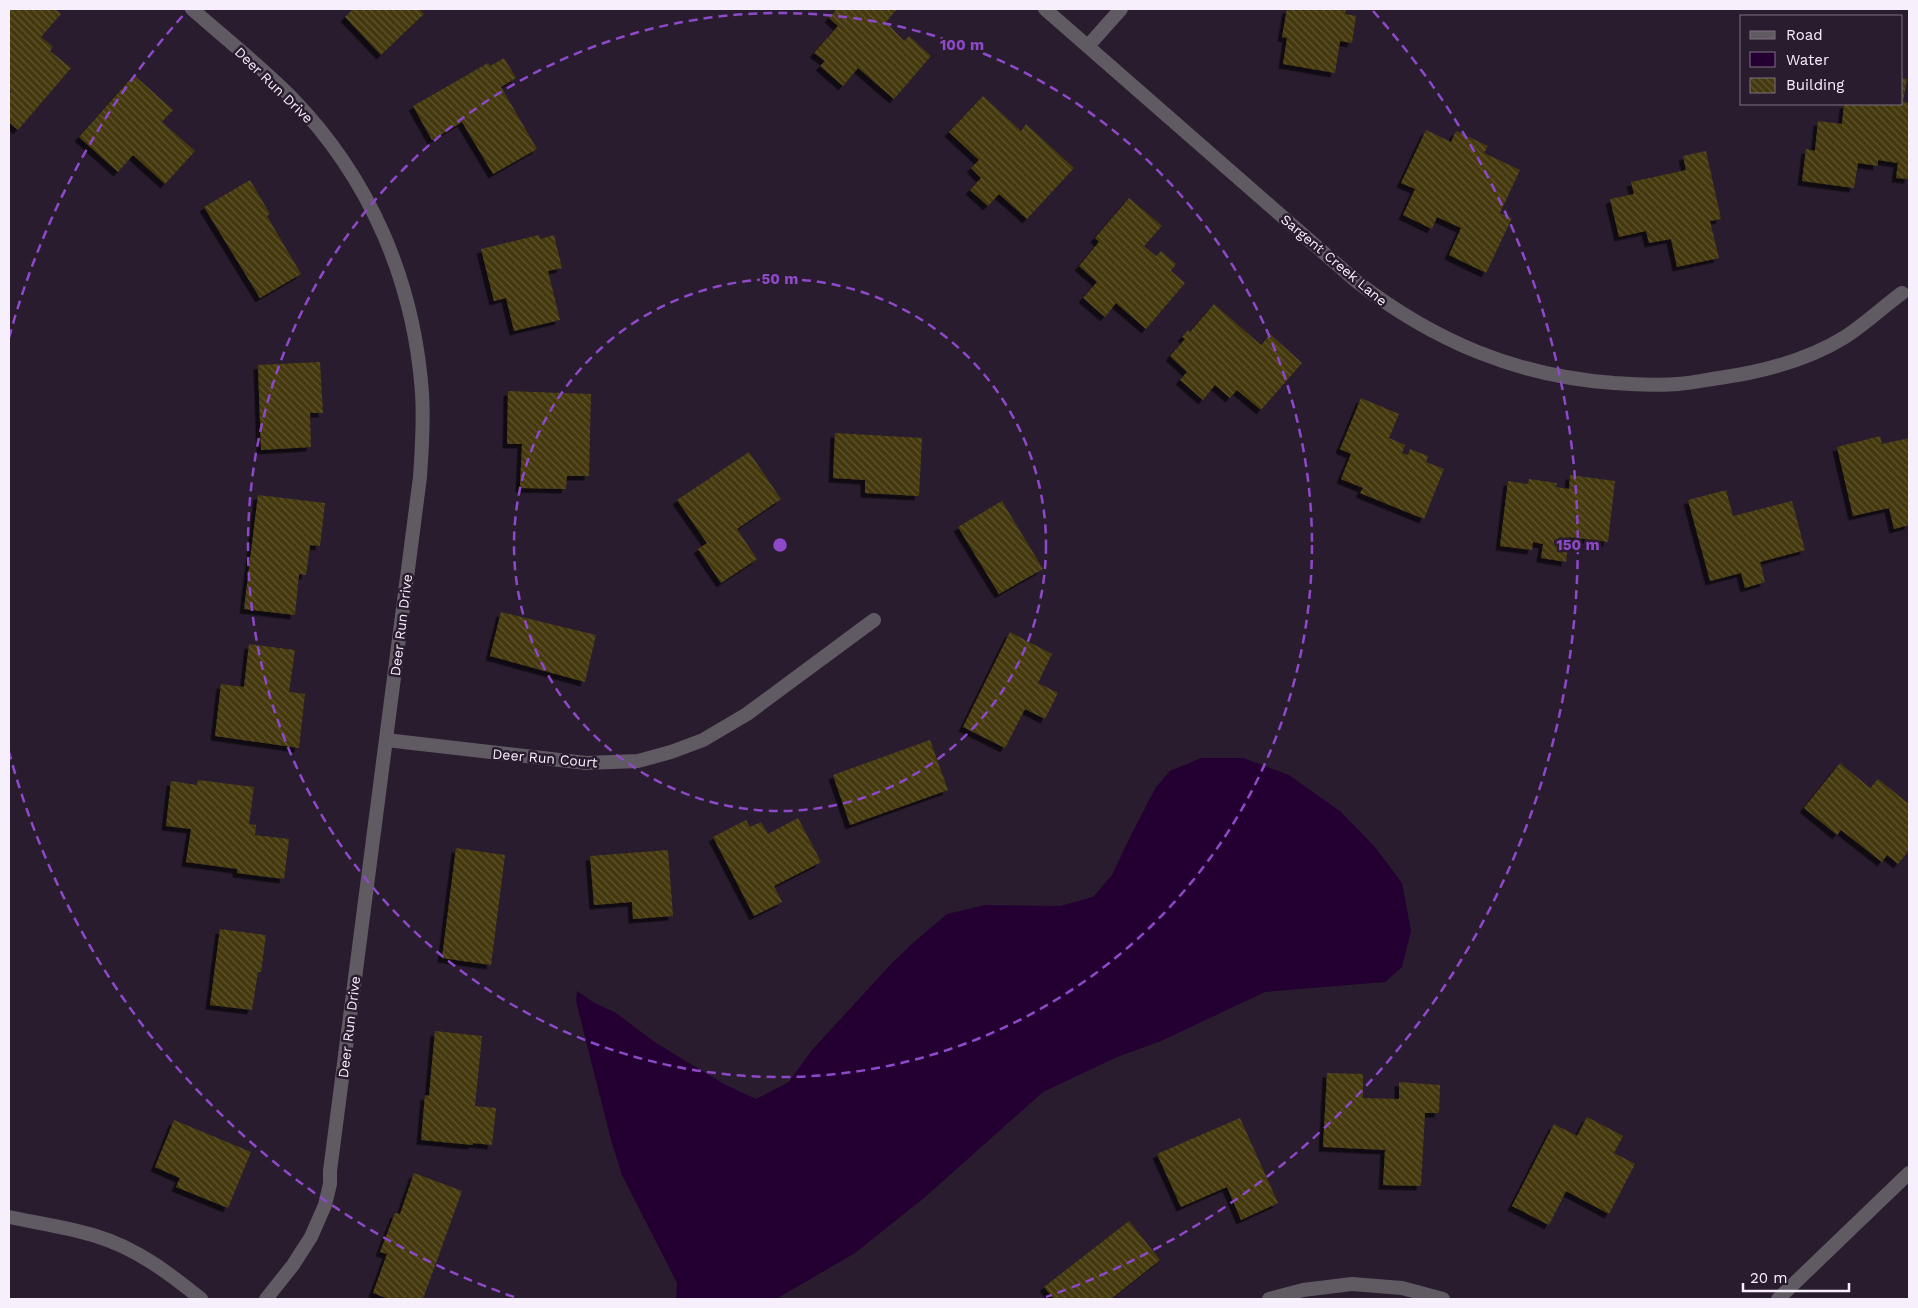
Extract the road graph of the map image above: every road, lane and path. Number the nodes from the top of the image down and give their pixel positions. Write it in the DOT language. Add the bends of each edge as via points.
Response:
graph roads {
  1 [pos="192,9"];
  2 [pos="1045,9"];
  3 [pos="1121,9"];
  4 [pos="1088,46"];
  5 [pos="1902,293"];
  6 [pos="874,620"];
  7 [pos="386,740"];
  8 [pos="1909,1173"];
  9 [pos="9,1217"];
  10 [pos="201,1299"];
  11 [pos="266,1299"];
  12 [pos="1270,1299"];
  13 [pos="1443,1299"];
  14 [pos="1778,1299"];
  1 -- 7 [label="street, Deer Run Drive" via="291,97 324,135 370,205 402,281 420,361 422,443"];
  2 -- 4 [label="street, Sargent Creek Lane"];
  3 -- 4 [label="street"];
  4 -- 5 [label="street, Sargent Creek Lane" via="1374,295 1440,336 1500,361 1556,376 1645,385 1743,375 1801,359 1844,337"];
  6 -- 7 [label="street, Deer Run Court" via="747,714 703,740 671,752 638,760 586,763"];
  7 -- 11 [label="street, Deer Run Drive" via="330,1184 311,1237"];
  8 -- 14 [label="street"];
  9 -- 10 [label="street" via="95,1235 154,1263"];
  12 -- 13 [label="street" via="1304,1290 1352,1284 1402,1288"];
}
